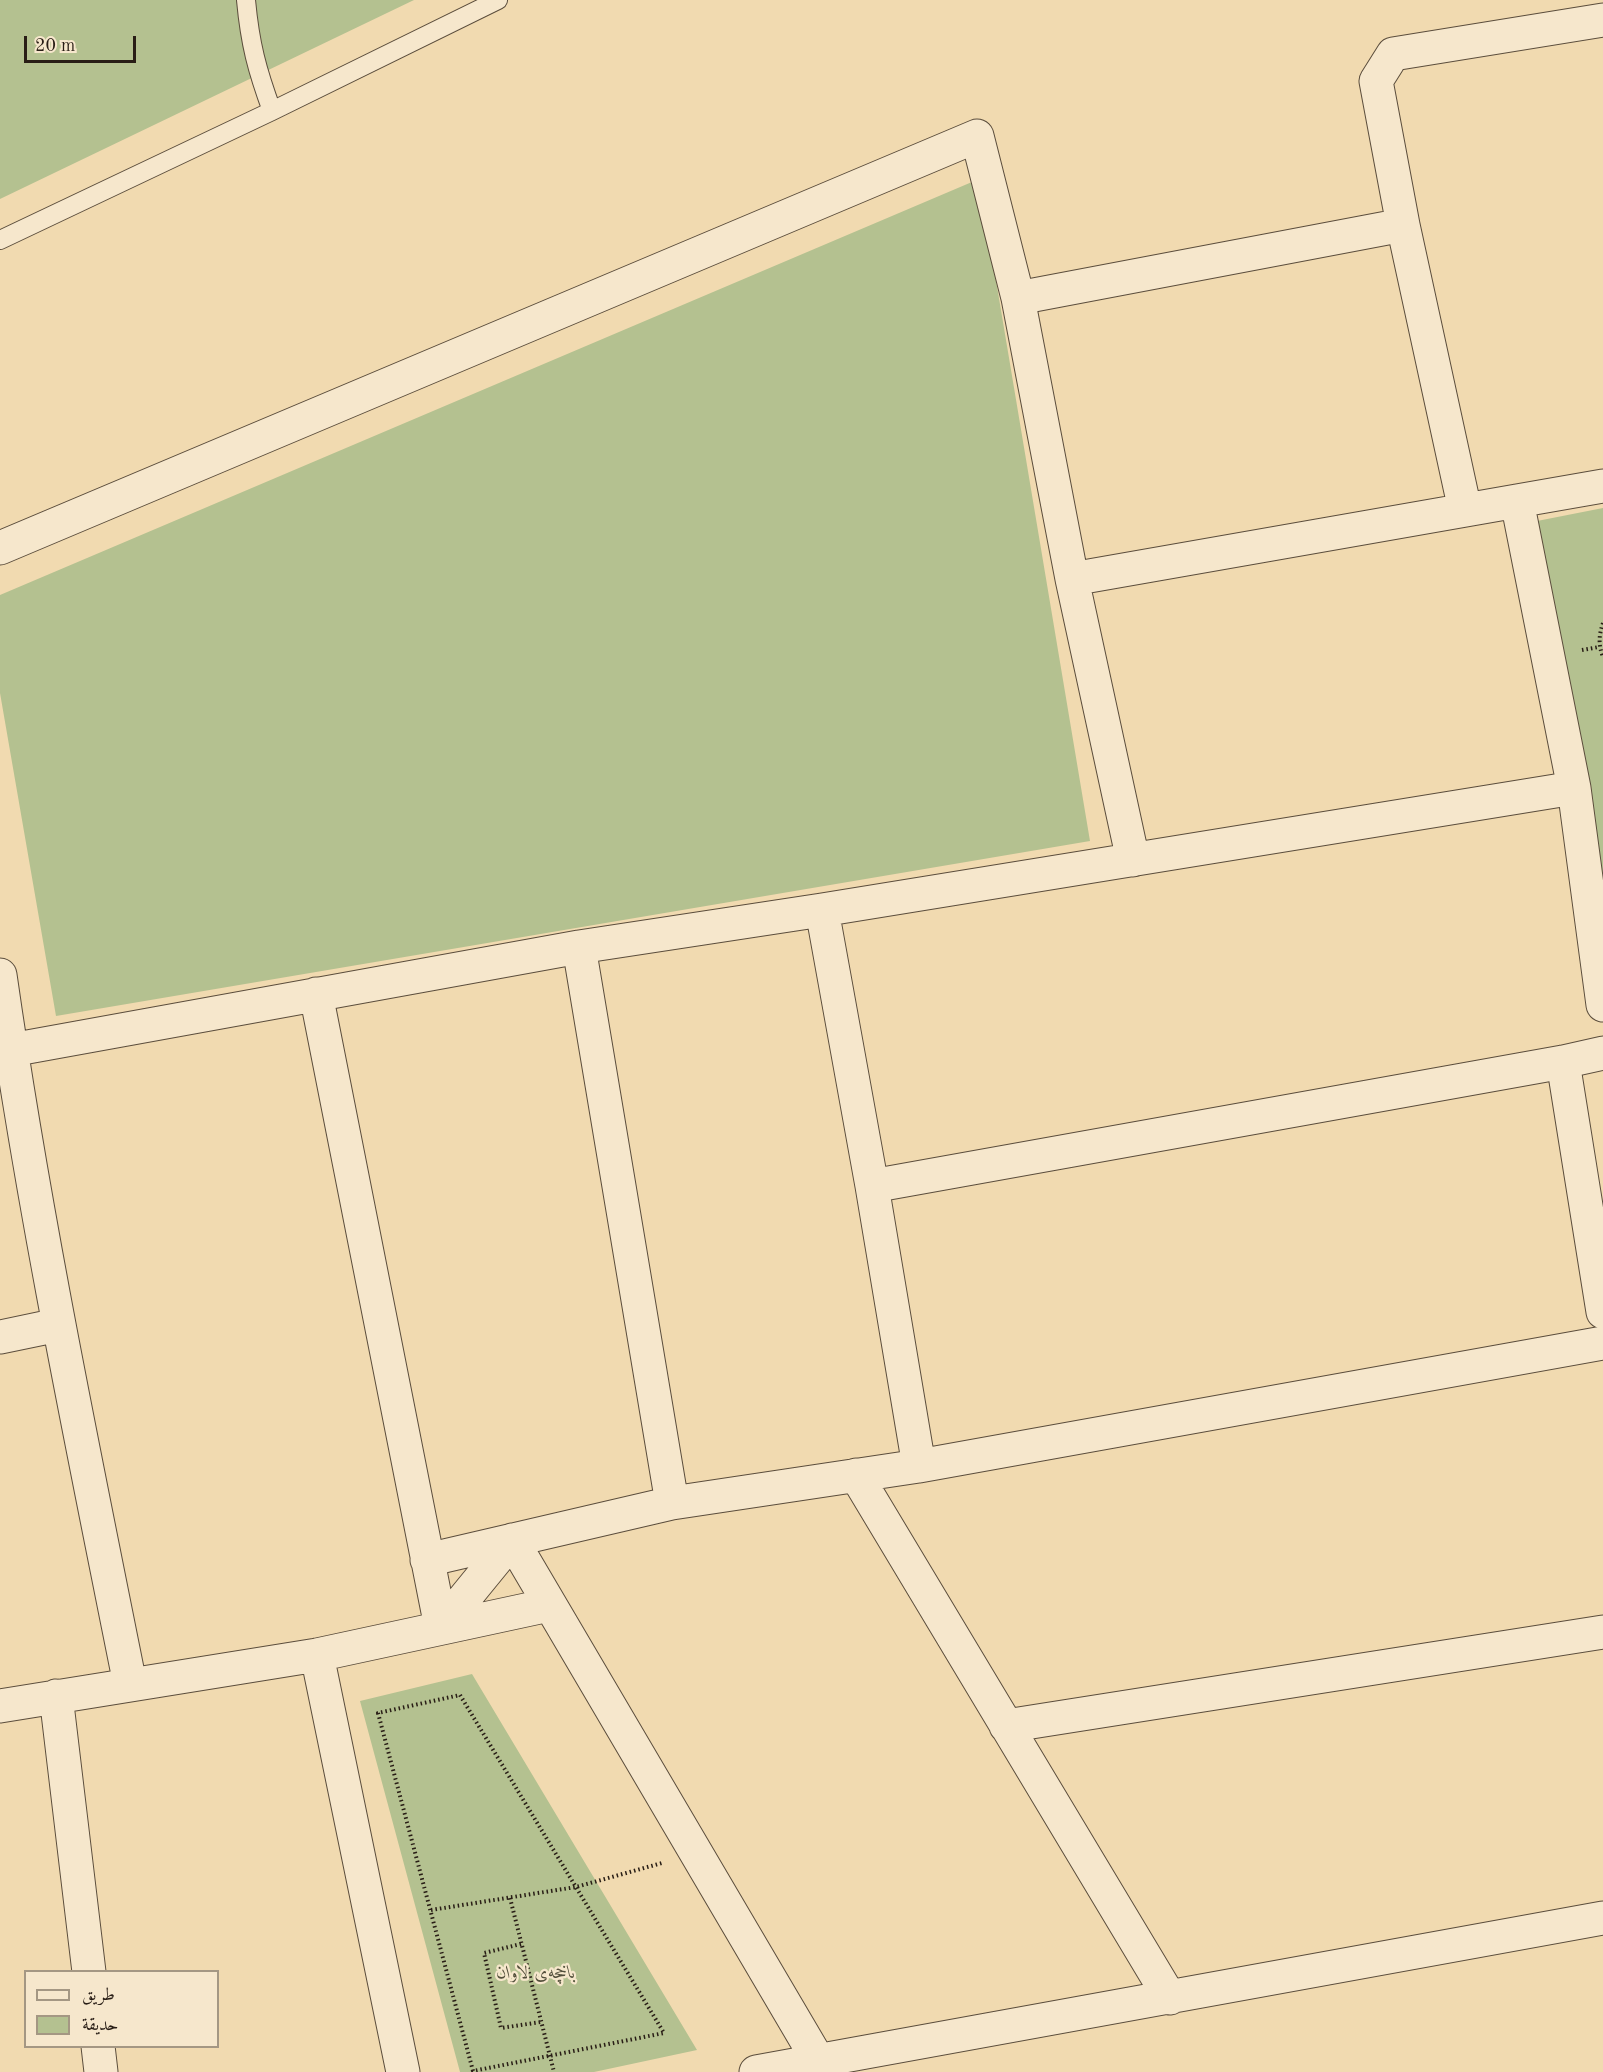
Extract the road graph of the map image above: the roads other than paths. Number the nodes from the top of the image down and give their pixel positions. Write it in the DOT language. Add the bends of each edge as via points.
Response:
graph roads {
  1 [pos="246,0"];
  2 [pos="498,0"];
  3 [pos="1603,20"];
  4 [pos="272,111"];
  5 [pos="1403,225"];
  6 [pos="0,240"];
  7 [pos="1018,298"];
  8 [pos="1603,486"];
  9 [pos="1517,501"];
  10 [pos="1465,510"];
  11 [pos="0,548"];
  12 [pos="1072,579"];
  13 [pos="1574,788"];
  14 [pos="1133,860"];
  15 [pos="822,910"];
  16 [pos="579,947"];
  17 [pos="0,975"];
  18 [pos="316,994"];
  19 [pos="1603,1005"];
  20 [pos="11,1050"];
  21 [pos="1603,1053"];
  22 [pos="1563,1062"];
  23 [pos="872,1186"];
  24 [pos="1603,1312"];
  25 [pos="58,1325"];
  26 [pos="0,1337"];
  27 [pos="1603,1343"];
  28 [pos="919,1466"];
  29 [pos="856,1475"];
  30 [pos="672,1503"];
  31 [pos="512,1540"];
  32 [pos="427,1560"];
  33 [pos="480,1579"];
  34 [pos="549,1605"];
  35 [pos="441,1627"];
  36 [pos="1603,1632"];
  37 [pos="317,1655"];
  38 [pos="130,1684"];
  39 [pos="56,1696"];
  40 [pos="0,1706"];
  41 [pos="1006,1726"];
  42 [pos="1603,1918"];
  43 [pos="89,1970"];
  44 [pos="1170,1998"];
  45 [pos="98,2048"];
  46 [pos="821,2066"];
  47 [pos="101,2072"];
  48 [pos="403,2072"];
  49 [pos="756,2072"];
  1 -- 4 [label="lane" via="256,69"];
  2 -- 4 [label="lane"];
  3 -- 5 [label="street" via="1393,54 1376,81"];
  4 -- 6 [label="lane"];
  5 -- 7 [label="street"];
  5 -- 10 [label="street"];
  7 -- 11 [label="street" via="977,136"];
  7 -- 12 [label="street"];
  8 -- 9 [label="street"];
  9 -- 10 [label="street"];
  9 -- 13 [label="street"];
  10 -- 12 [label="street"];
  12 -- 14 [label="street"];
  13 -- 14 [label="street"];
  13 -- 19 [label="street"];
  14 -- 15 [label="street"];
  15 -- 16 [label="street"];
  15 -- 23 [label="street"];
  16 -- 18 [label="street"];
  16 -- 30 [label="street"];
  17 -- 20 [label="street"];
  18 -- 20 [label="street"];
  18 -- 32 [label="street"];
  20 -- 25 [label="street"];
  21 -- 22 [label="street"];
  22 -- 23 [label="street"];
  22 -- 24 [label="street"];
  23 -- 28 [label="street"];
  25 -- 26 [label="street"];
  25 -- 38 [label="street"];
  27 -- 28 [label="street"];
  28 -- 29 [label="street"];
  29 -- 30 [label="street"];
  29 -- 41 [label="street"];
  30 -- 31 [label="street"];
  31 -- 32 [label="street"];
  31 -- 33 [label="street"];
  31 -- 34 [label="street"];
  32 -- 33 [label="street"];
  32 -- 35 [label="street"];
  33 -- 34 [label="street"];
  33 -- 35 [label="street"];
  34 -- 35 [label="street"];
  34 -- 46 [label="street"];
  35 -- 37 [label="street"];
  36 -- 41 [label="street"];
  37 -- 38 [label="street"];
  37 -- 48 [label="street"];
  38 -- 39 [label="street"];
  39 -- 40 [label="street"];
  39 -- 43 [label="street"];
  41 -- 44 [label="street"];
  42 -- 44 [label="street"];
  44 -- 46 [label="street"];
  45 -- 47 [label="street"];
  46 -- 49 [label="street"];
}
